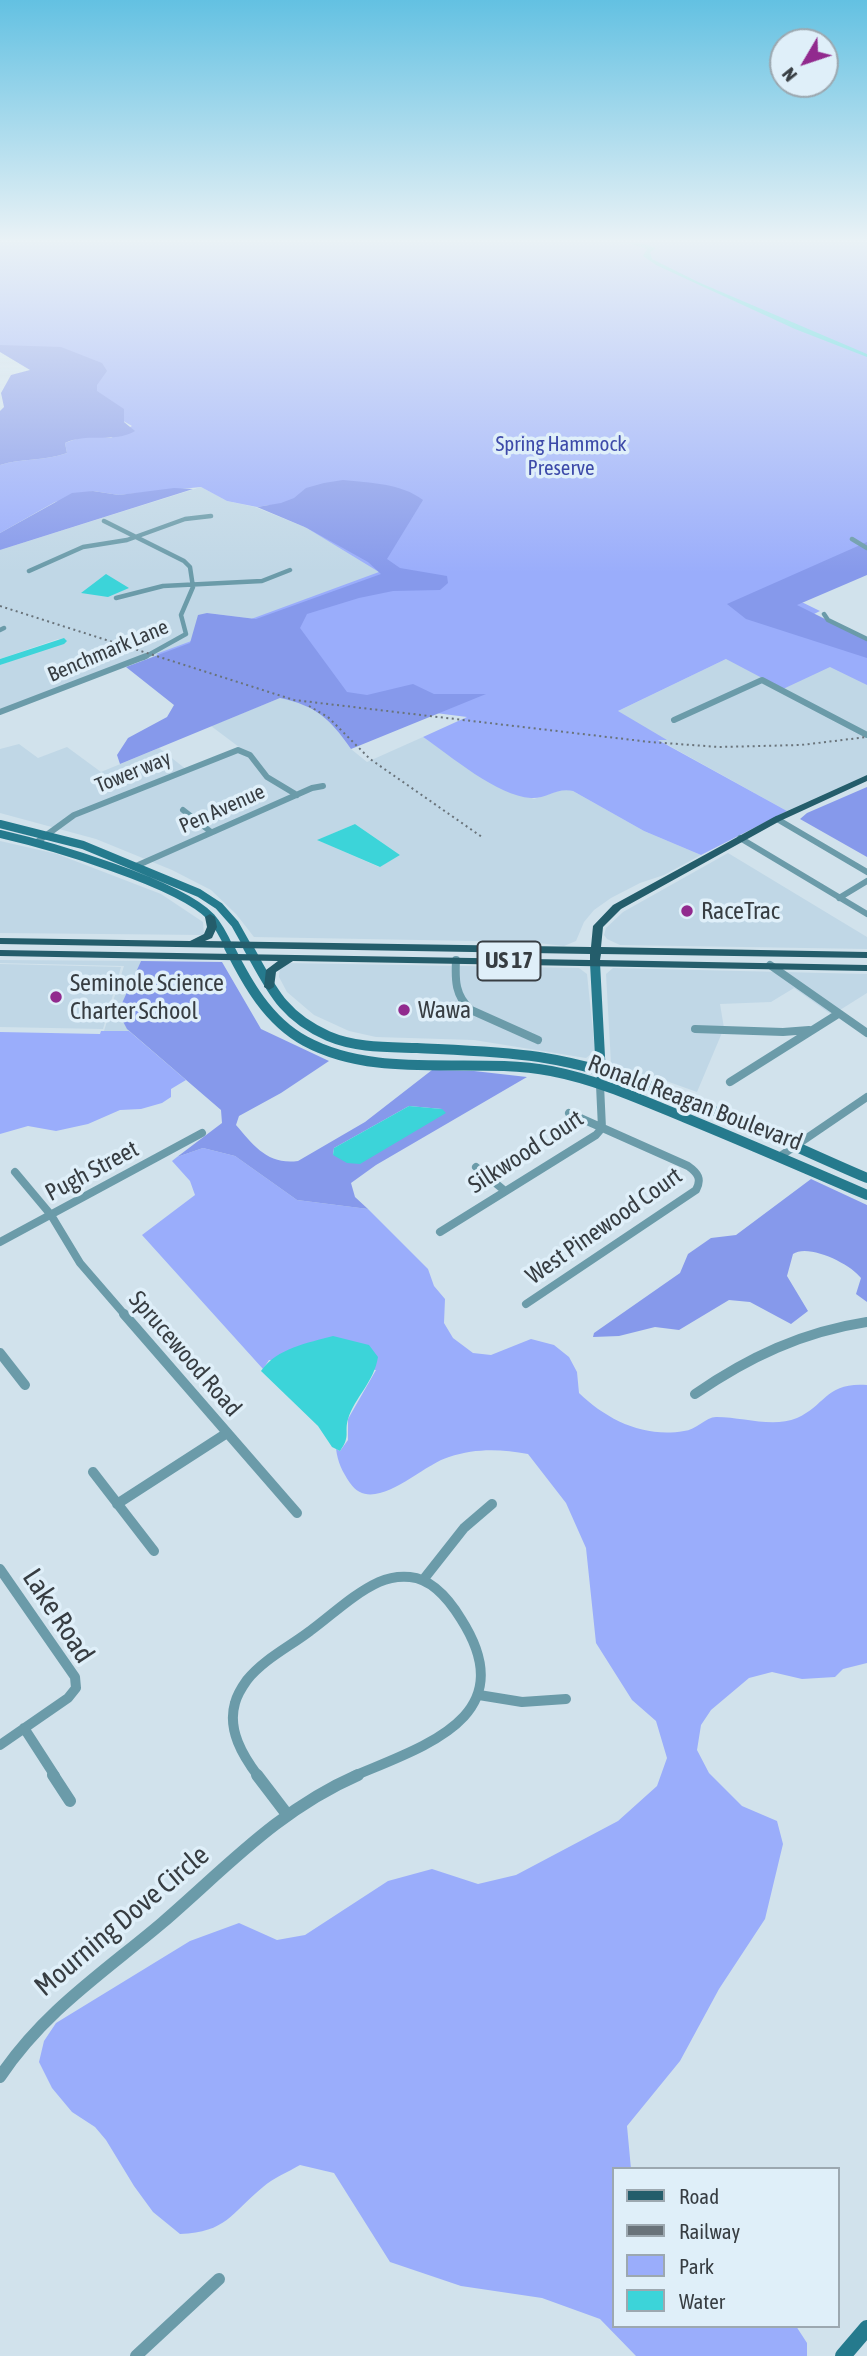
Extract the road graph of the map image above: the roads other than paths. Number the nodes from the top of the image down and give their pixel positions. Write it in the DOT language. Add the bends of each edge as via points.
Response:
graph roads {
  1 [pos="211,516"];
  2 [pos="104,521"];
  3 [pos="136,537"];
  4 [pos="852,539"];
  5 [pos="867,548"];
  6 [pos="290,570"];
  7 [pos="29,571"];
  8 [pos="194,584"];
  9 [pos="116,598"];
  10 [pos="824,614"];
  11 [pos="867,639"];
  12 [pos="0,712"];
  13 [pos="674,720"];
  14 [pos="867,736"];
  15 [pos="867,778"];
  16 [pos="323,786"];
  17 [pos="297,795"];
  18 [pos="183,810"];
  19 [pos="777,819"];
  20 [pos="0,824"];
  21 [pos="211,832"];
  22 [pos="0,834"];
  23 [pos="45,834"];
  24 [pos="740,838"];
  25 [pos="37,842"];
  26 [pos="89,859"];
  27 [pos="136,866"];
  28 [pos="867,872"];
  29 [pos="867,881"];
  30 [pos="839,898"];
  31 [pos="867,914"];
  32 [pos="211,917"];
  33 [pos="0,941"];
  34 [pos="184,944"];
  35 [pos="248,945"];
  36 [pos="397,948"];
  37 [pos="231,951"];
  38 [pos="0,953"];
  39 [pos="828,955"];
  40 [pos="867,956"];
  41 [pos="252,957"];
  42 [pos="295,957"];
  43 [pos="595,957"];
  44 [pos="361,959"];
  45 [pos="456,960"];
  46 [pos="770,965"];
  47 [pos="867,968"];
  48 [pos="270,987"];
  49 [pos="838,1014"];
  50 [pos="695,1029"];
  51 [pos="815,1029"];
  52 [pos="867,1033"];
  53 [pos="538,1040"];
  54 [pos="601,1049"];
  55 [pos="481,1051"];
  56 [pos="423,1062"];
  57 [pos="574,1064"];
  58 [pos="602,1070"];
  59 [pos="730,1082"];
  60 [pos="600,1085"];
  61 [pos="867,1097"];
  62 [pos="569,1113"];
  63 [pos="601,1128"];
  64 [pos="202,1133"];
  65 [pos="791,1147"];
  66 [pos="779,1157"];
  67 [pos="476,1167"];
  68 [pos="15,1172"];
  69 [pos="867,1178"];
  70 [pos="505,1191"];
  71 [pos="867,1195"];
  72 [pos="51,1215"];
  73 [pos="440,1232"];
  74 [pos="0,1242"];
  75 [pos="526,1304"];
  76 [pos="867,1322"];
  77 [pos="0,1353"];
  78 [pos="25,1385"];
  79 [pos="695,1394"];
  80 [pos="227,1433"];
  81 [pos="93,1472"];
  82 [pos="117,1504"];
  83 [pos="492,1504"];
  84 [pos="298,1513"];
  85 [pos="153,1551"];
  86 [pos="0,1569"];
  87 [pos="423,1580"];
  88 [pos="479,1695"];
  89 [pos="566,1699"];
  90 [pos="24,1728"];
  91 [pos="0,1745"];
  92 [pos="70,1801"];
  93 [pos="286,1813"];
  94 [pos="0,2077"];
  95 [pos="219,2279"];
  96 [pos="867,2328"];
  97 [pos="136,2356"];
  98 [pos="843,2356"];
  1 -- 3 [label="street" via="185,519"];
  2 -- 3 [label="street"];
  3 -- 7 [label="street" via="83,547"];
  3 -- 8 [label="street" via="184,561 194,573"];
  4 -- 5 [label="street"];
  6 -- 8 [label="street" via="262,581"];
  8 -- 9 [label="street" via="151,587"];
  8 -- 12 [label="street, Benchmark Lane" via="181,614 187,629 180,640 134,663"];
  10 -- 11 [label="street"];
  13 -- 14 [label="street" via="762,680"];
  15 -- 19 [label="main road"];
  16 -- 17 [label="street, Pen Avenue"];
  17 -- 21 [label="street, Pen Avenue"];
  17 -- 23 [label="street, Tower way" via="269,779 257,761 238,750 74,815"];
  18 -- 21 [label="street"];
  19 -- 24 [label="main road"];
  19 -- 28 [label="street"];
  20 -- 23 [label="main road, Ronald Reagan Boulevard"];
  21 -- 27 [label="street, Pen Avenue"];
  22 -- 25 [label="main road, Ronald Reagan Boulevard"];
  23 -- 25 [label="street, Tower way"];
  23 -- 27 [label="main road, Ronald Reagan Boulevard"];
  24 -- 30 [label="street"];
  24 -- 43 [label="main road" via="617,907 598,926"];
  25 -- 26 [label="main road, Ronald Reagan Boulevard"];
  26 -- 27 [label="main road" via="121,870"];
  26 -- 32 [label="main road, Ronald Reagan Boulevard" via="181,897"];
  27 -- 35 [label="main road, Ronald Reagan Boulevard" via="199,892 219,906"];
  29 -- 30 [label="street"];
  30 -- 31 [label="street"];
  32 -- 34 [label="main road" via="208,936"];
  32 -- 37 [label="main road, Ronald Reagan Boulevard"];
  33 -- 34 [label="main road, US 17"];
  34 -- 37 [label="main road, US 17"];
  35 -- 36 [label="main road, US 17"];
  35 -- 37 [label="main road, US 17"];
  35 -- 41 [label="main road, Ronald Reagan Boulevard"];
  36 -- 43 [label="main road, US 17"];
  36 -- 44 [label="main road" via="394,953 368,953"];
  37 -- 38 [label="main road, US 17"];
  37 -- 41 [label="main road, US 17"];
  37 -- 56 [label="main road, Ronald Reagan Boulevard" via="262,1006 292,1034 352,1058"];
  39 -- 40 [label="main road, US 17"];
  39 -- 43 [label="main road, US 17"];
  39 -- 46 [label="main road" via="817,962"];
  41 -- 42 [label="main road, US 17"];
  41 -- 48 [label="main road, Ronald Reagan Boulevard"];
  42 -- 44 [label="main road, US 17"];
  42 -- 48 [label="main road" via="271,970"];
  43 -- 45 [label="main road, US 17"];
  43 -- 46 [label="main road, US 17"];
  43 -- 54 [label="main road, Silkwood Court"];
  44 -- 45 [label="main road, US 17"];
  45 -- 53 [label="street" via="457,995 463,1003"];
  46 -- 47 [label="main road, US 17"];
  46 -- 49 [label="street"];
  48 -- 55 [label="main road, Ronald Reagan Boulevard" via="292,1016 341,1041 386,1048"];
  49 -- 51 [label="street"];
  49 -- 52 [label="street"];
  50 -- 51 [label="street"];
  51 -- 59 [label="street"];
  54 -- 57 [label="main road" via="594,1057"];
  54 -- 58 [label="main road, Silkwood Court"];
  55 -- 56 [label="main road" via="471,1059"];
  55 -- 57 [label="main road, Ronald Reagan Boulevard"];
  56 -- 60 [label="main road, Ronald Reagan Boulevard" via="502,1063"];
  57 -- 58 [label="main road, Ronald Reagan Boulevard"];
  58 -- 60 [label="main road, Silkwood Court"];
  58 -- 65 [label="main road, Ronald Reagan Boulevard" via="678,1097"];
  60 -- 63 [label="street, Silkwood Court"];
  60 -- 66 [label="main road, Ronald Reagan Boulevard"];
  61 -- 65 [label="street"];
  62 -- 63 [label="street"];
  63 -- 70 [label="street, Silkwood Court"];
  63 -- 75 [label="street, West Pinewood Court" via="688,1166 700,1182 696,1190"];
  64 -- 72 [label="street, Pugh Street"];
  65 -- 66 [label="street"];
  65 -- 69 [label="main road, Ronald Reagan Boulevard"];
  66 -- 71 [label="main road, Ronald Reagan Boulevard"];
  67 -- 70 [label="street"];
  68 -- 72 [label="street, Sprucewood Road"];
  70 -- 73 [label="street, Silkwood Court"];
  72 -- 74 [label="street, Pugh Street"];
  72 -- 80 [label="street, Sprucewood Road" via="80,1263"];
  76 -- 79 [label="street" via="782,1342 731,1368"];
  77 -- 78 [label="street"];
  80 -- 82 [label="street"];
  80 -- 84 [label="street, Sprucewood Road"];
  81 -- 82 [label="street"];
  82 -- 85 [label="street"];
  83 -- 87 [label="street" via="456,1538"];
  86 -- 90 [label="street, Lake Road" via="75,1676 76,1688 68,1698"];
  87 -- 88 [label="street" via="449,1602 473,1642 482,1667"];
  87 -- 93 [label="street" via="394,1578 366,1589 257,1671 241,1689 233,1714 237,1738"];
  88 -- 89 [label="street" via="531,1704"];
  88 -- 93 [label="street, Mourning Dove Circle" via="471,1710 445,1733"];
  90 -- 91 [label="street"];
  90 -- 92 [label="street"];
  93 -- 94 [label="street, Mourning Dove Circle" via="160,1925 69,1995 27,2038"];
  95 -- 97 [label="street"];
  96 -- 98 [label="main road"];
}
